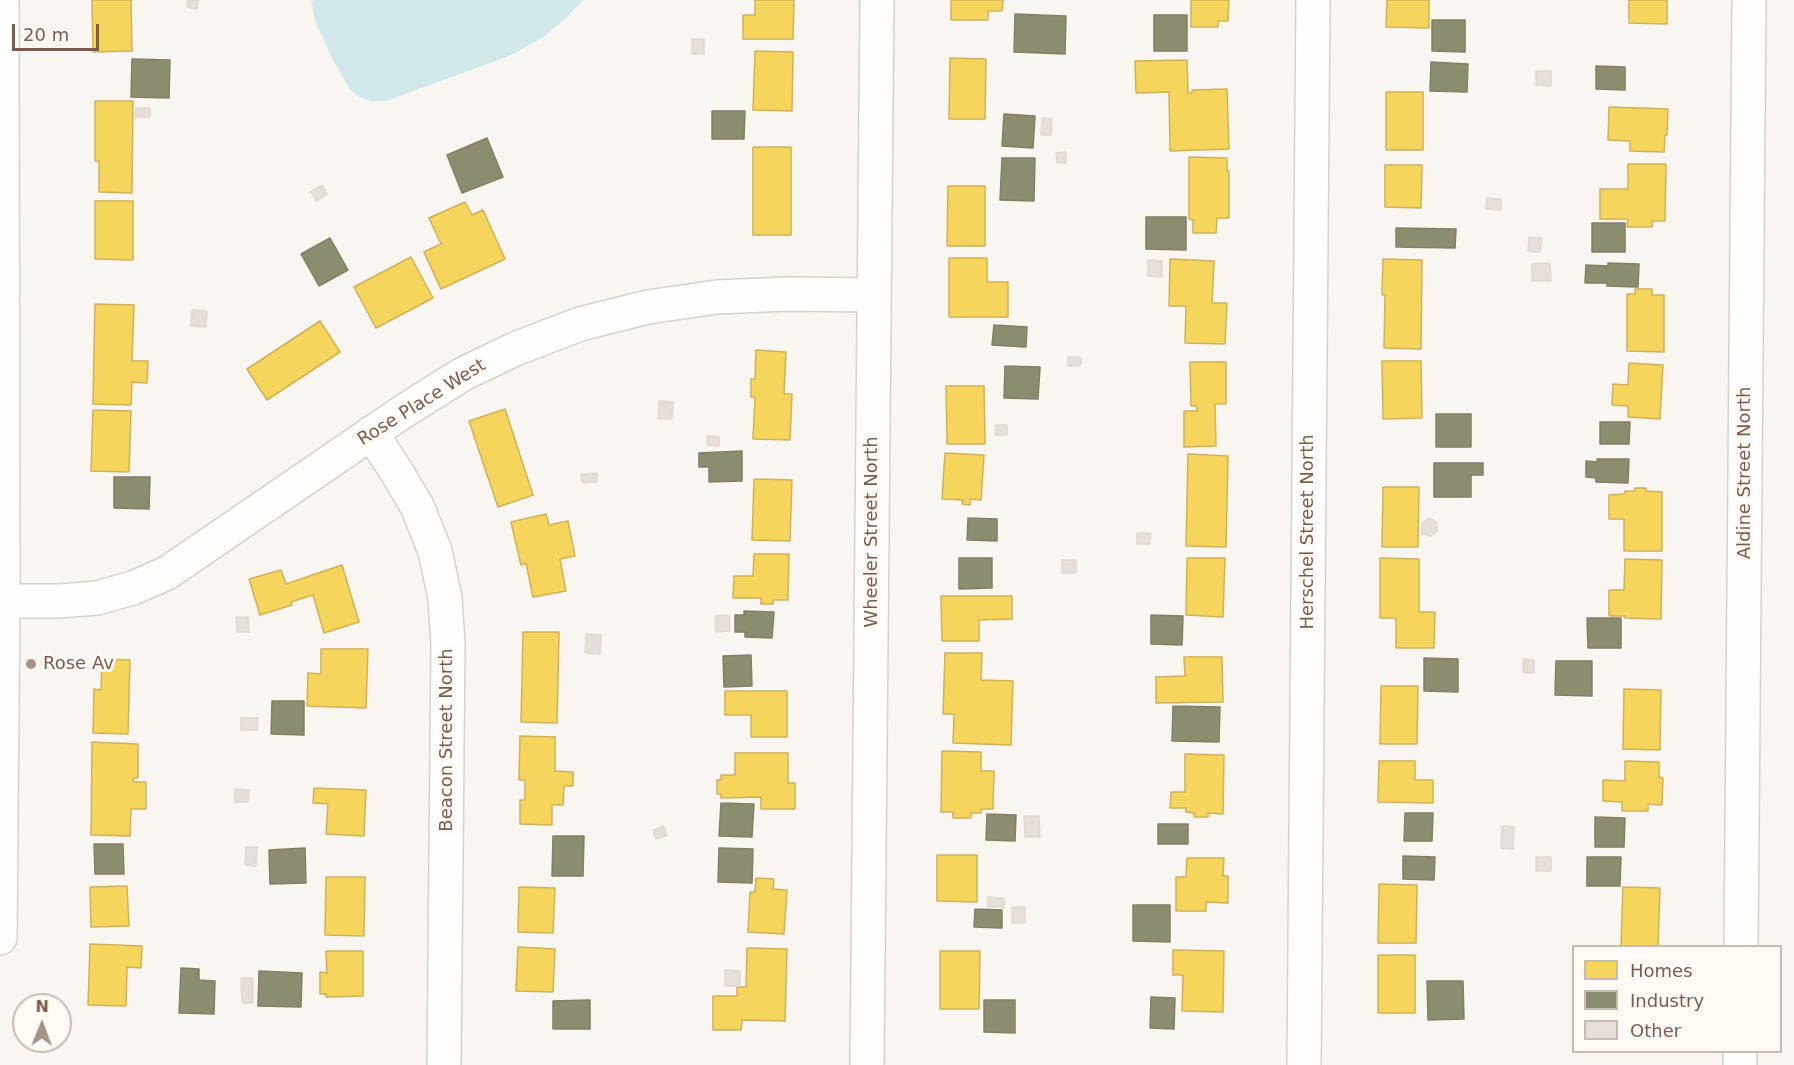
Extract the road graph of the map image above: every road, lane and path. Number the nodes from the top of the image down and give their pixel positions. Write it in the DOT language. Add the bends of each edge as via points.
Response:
graph roads {
  1 [pos="2,0"];
  2 [pos="877,0"];
  3 [pos="1313,0"];
  4 [pos="1749,0"];
  5 [pos="874,295"];
  6 [pos="371,433"];
  7 [pos="3,601"];
  8 [pos="1,800"];
  9 [pos="0,938"];
  10 [pos="1741,945"];
  11 [pos="444,1065"];
  12 [pos="867,1065"];
  13 [pos="1304,1065"];
  1 -- 7 [label="street"];
  2 -- 5 [label="street, Wheeler Street North"];
  3 -- 13 [label="street, Herschel Street North"];
  4 -- 10 [label="street, Aldine Street North"];
  5 -- 6 [label="street, Rose Place West" via="717,297 648,307 580,324 463,374"];
  5 -- 12 [label="street, Wheeler Street North"];
  6 -- 7 [label="street, Rose Place West" via="167,573 97,598"];
  6 -- 11 [label="street, Beacon Street North" via="417,506 435,551 445,598 448,645"];
  7 -- 8 [label="street"];
  8 -- 9 [label="street"];
}
